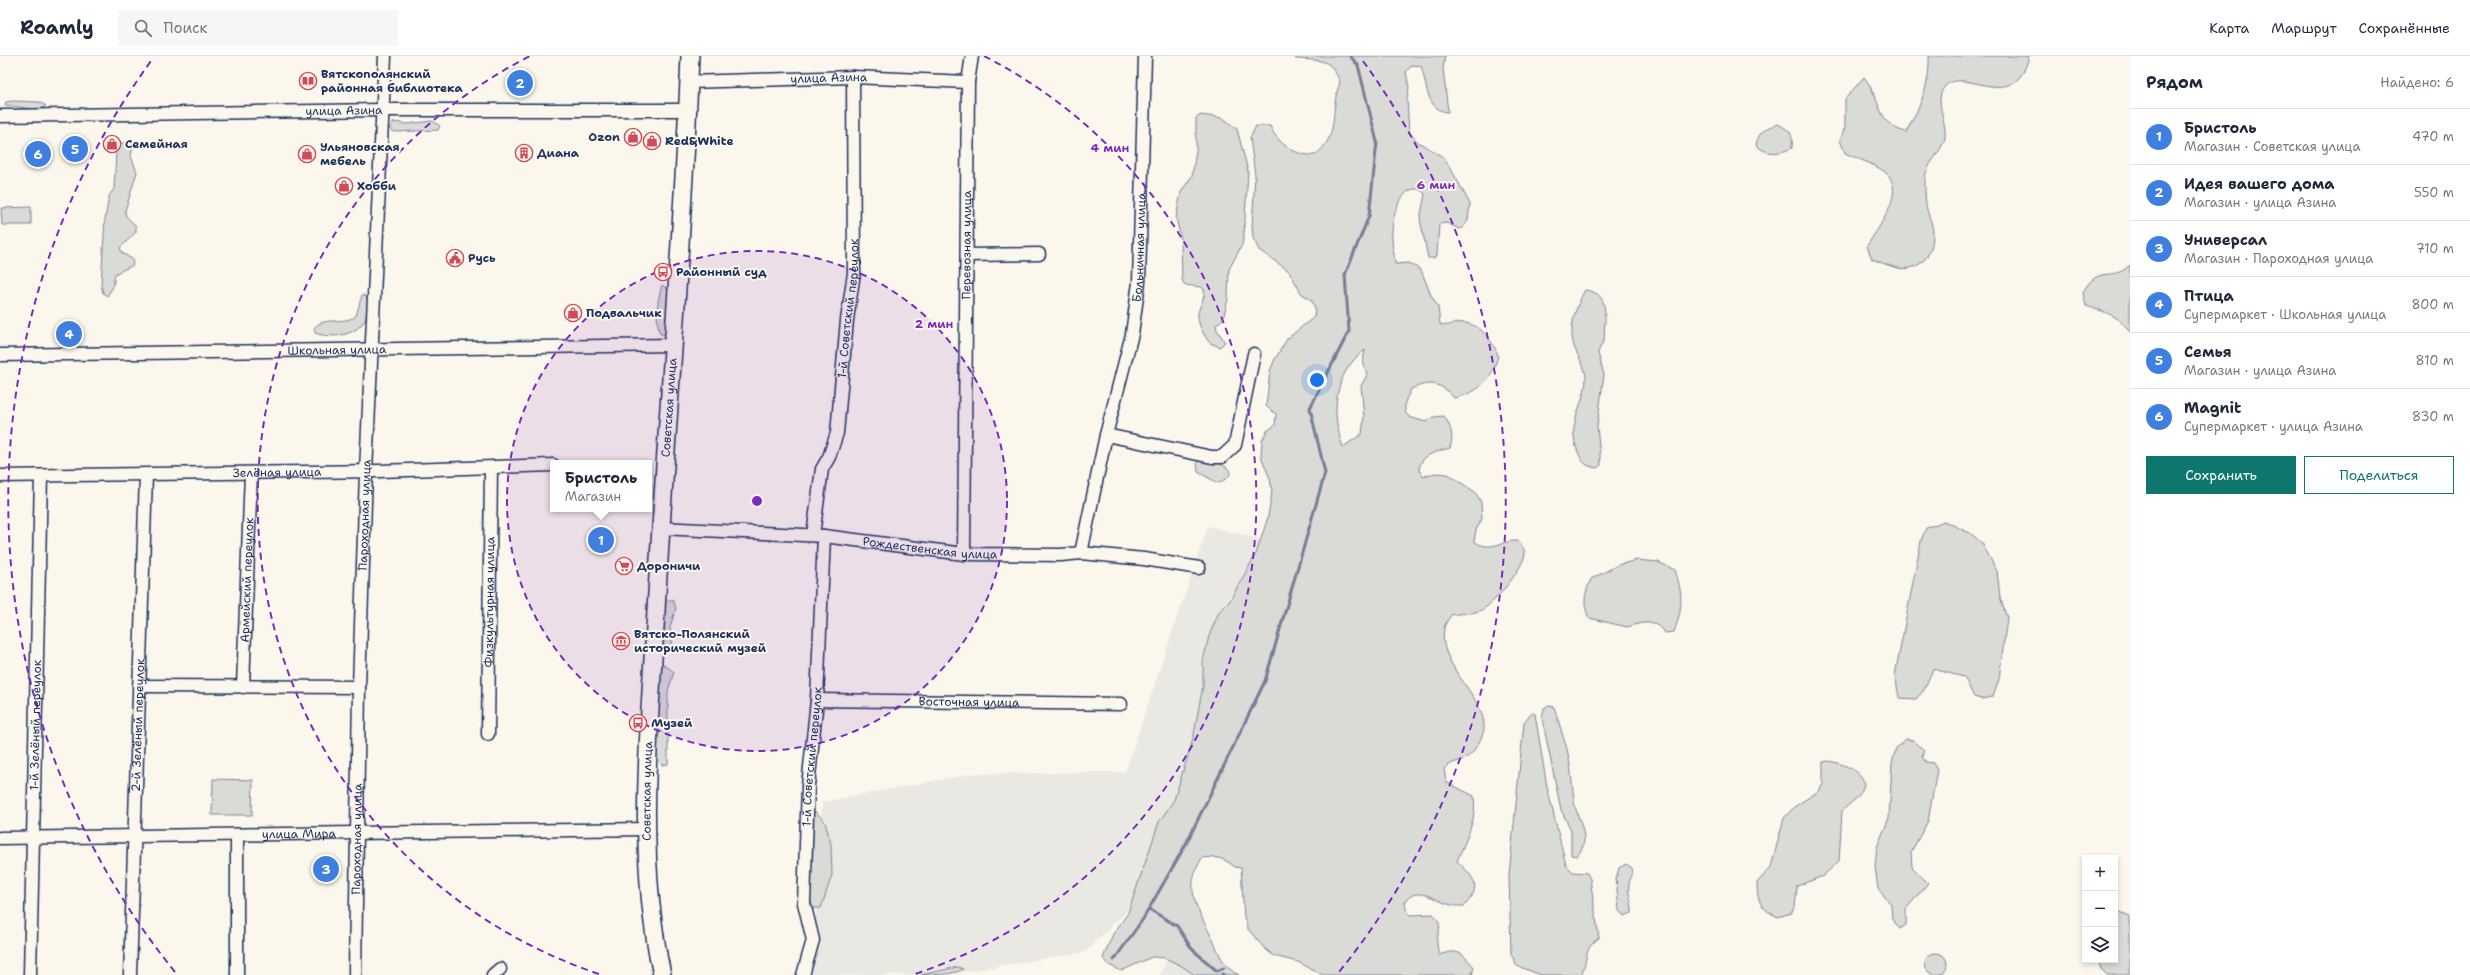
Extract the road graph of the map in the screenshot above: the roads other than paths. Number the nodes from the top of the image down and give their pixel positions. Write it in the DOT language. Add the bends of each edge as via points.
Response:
graph roads {
  1 [pos="385,56"];
  2 [pos="690,56"];
  3 [pos="972,56"];
  4 [pos="1145,56"];
  5 [pos="853,77"];
  6 [pos="689,82"];
  7 [pos="968,82"];
  8 [pos="382,110"];
  9 [pos="688,110"];
  10 [pos="0,116"];
  11 [pos="1039,254"];
  12 [pos="967,255"];
  13 [pos="674,345"];
  14 [pos="373,350"];
  15 [pos="1254,354"];
  16 [pos="0,355"];
  17 [pos="1106,435"];
  18 [pos="550,465"];
  19 [pos="491,469"];
  20 [pos="366,472"];
  21 [pos="251,473"];
  22 [pos="146,475"];
  23 [pos="0,476"];
  24 [pos="41,476"];
  25 [pos="660,528"];
  26 [pos="818,535"];
  27 [pos="1081,553"];
  28 [pos="964,554"];
  29 [pos="1200,568"];
  30 [pos="139,686"];
  31 [pos="243,687"];
  32 [pos="359,687"];
  33 [pos="817,700"];
  34 [pos="1121,704"];
  35 [pos="488,734"];
  36 [pos="647,829"];
  37 [pos="357,833"];
  38 [pos="237,835"];
  39 [pos="134,836"];
  40 [pos="0,838"];
  41 [pos="33,838"];
  42 [pos="30,975"];
  43 [pos="130,975"];
  44 [pos="237,975"];
  45 [pos="355,975"];
  46 [pos="662,975"];
  47 [pos="803,975"];
  1 -- 8 [label="street, Пароходная улица"];
  2 -- 6 [label="street, Советская улица"];
  3 -- 7 [label="street, Перевозная улица"];
  4 -- 17 [label="street, Больничная улица" via="1139,282 1132,334"];
  5 -- 6 [label="street, улица Азина"];
  5 -- 7 [label="street, улица Азина"];
  5 -- 26 [label="street, 1-й Советский переулок" via="854,272 837,433 822,469"];
  6 -- 9 [label="street, Советская улица"];
  7 -- 12 [label="street, Перевозная улица"];
  8 -- 9 [label="street, улица Азина"];
  8 -- 10 [label="street, улица Азина"];
  8 -- 14 [label="street, Пароходная улица"];
  9 -- 13 [label="street, Советская улица"];
  11 -- 12 [label="street"];
  12 -- 28 [label="street, Перевозная улица"];
  13 -- 14 [label="street, Школьная улица"];
  13 -- 25 [label="street, Советская улица"];
  14 -- 16 [label="street, Школьная улица"];
  14 -- 20 [label="street, Пароходная улица"];
  15 -- 17 [label="street" via="1235,445 1231,452 1222,457 1212,458"];
  17 -- 27 [label="street, Больничная улица"];
  18 -- 19 [label="street, Зелёная улица"];
  19 -- 20 [label="street, Зелёная улица"];
  19 -- 35 [label="street, Физкультурная улица"];
  20 -- 21 [label="street, Зелёная улица"];
  20 -- 32 [label="street, Пароходная улица"];
  21 -- 22 [label="street, Зелёная улица"];
  21 -- 31 [label="street, Армейский переулок"];
  22 -- 24 [label="street, Зелёная улица"];
  22 -- 30 [label="street, 2-й Зелёный переулок"];
  23 -- 24 [label="street, Зелёная улица"];
  24 -- 41 [label="street, 1-й Зелёный переулок"];
  25 -- 26 [label="street, Рождественская улица"];
  25 -- 36 [label="street, Советская улица" via="649,724"];
  26 -- 28 [label="street, Рождественская улица"];
  26 -- 33 [label="street, 1-й Советский переулок"];
  27 -- 28 [label="street, Рождественская улица"];
  27 -- 29 [label="street, Рождественская улица" via="1144,558"];
  30 -- 31 [label="street"];
  30 -- 39 [label="street, 2-й Зелёный переулок"];
  31 -- 32 [label="street"];
  32 -- 37 [label="street, Пароходная улица"];
  33 -- 34 [label="street, Восточная улица"];
  33 -- 47 [label="street, 1-й Советский переулок" via="808,786 804,903 813,940"];
  36 -- 37 [label="street, улица Мира"];
  36 -- 46 [label="street, Советская улица" via="648,876"];
  37 -- 38 [label="street, улица Мира"];
  37 -- 45 [label="street, Пароходная улица"];
  38 -- 39 [label="street, улица Мира"];
  38 -- 44 [label="street"];
  39 -- 41 [label="street, улица Мира"];
  39 -- 43 [label="street, 2-й Зелёный переулок"];
  40 -- 41 [label="street, улица Мира"];
  41 -- 42 [label="street, 1-й Зелёный переулок"];
}
